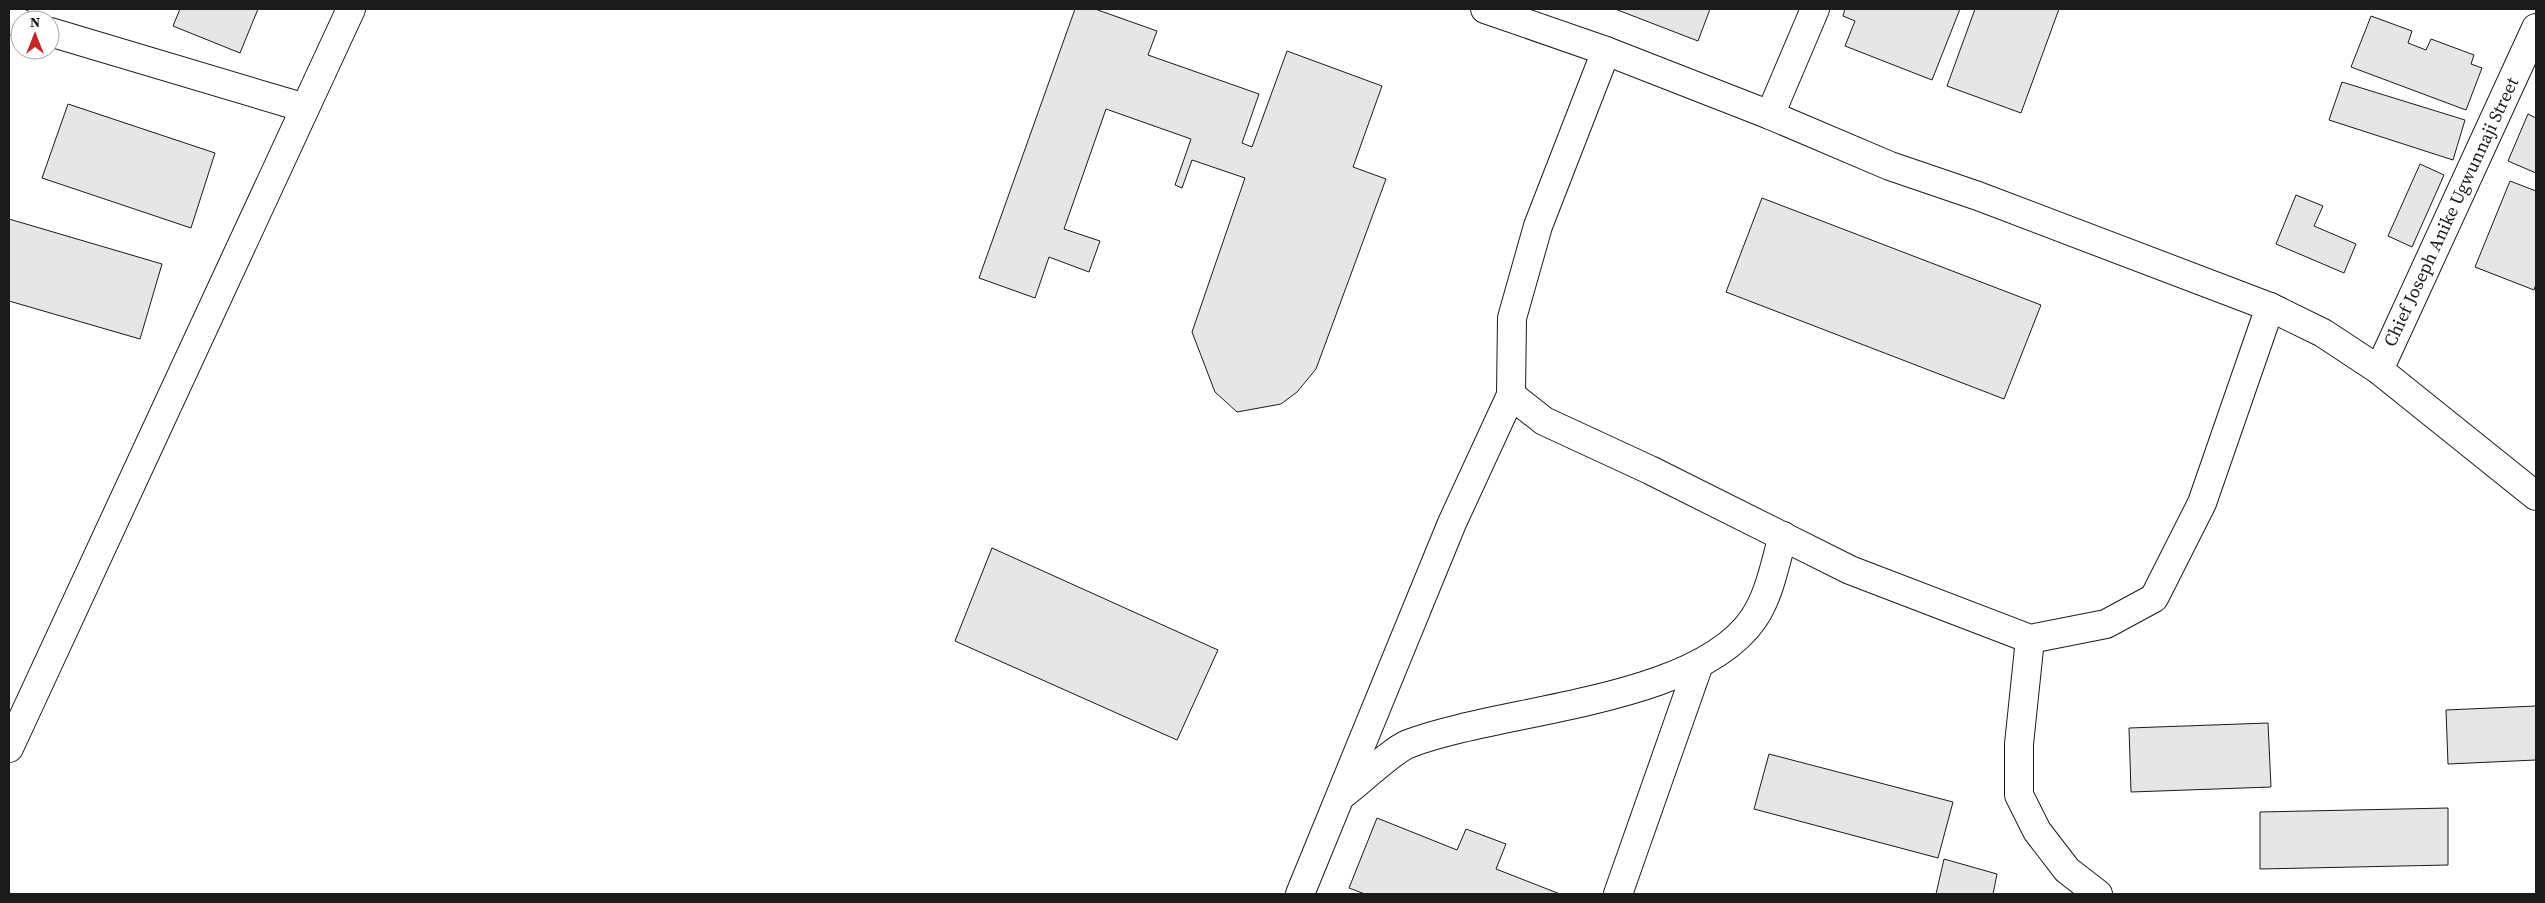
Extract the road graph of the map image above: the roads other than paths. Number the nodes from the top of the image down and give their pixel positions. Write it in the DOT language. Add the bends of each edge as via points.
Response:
graph roads {
  1 [pos="351,9"];
  2 [pos="1485,9"];
  3 [pos="1814,9"];
  4 [pos="2536,28"];
  5 [pos="60,35"];
  6 [pos="1606,51"];
  7 [pos="305,108"];
  8 [pos="1770,115"];
  9 [pos="2270,307"];
  10 [pos="2379,370"];
  11 [pos="1511,395"];
  12 [pos="2536,496"];
  13 [pos="1783,536"];
  14 [pos="2030,639"];
  15 [pos="1699,664"];
  16 [pos="9,748"];
  17 [pos="1342,795"];
  18 [pos="1300,894"];
  19 [pos="1618,894"];
  20 [pos="2098,894"];
  1 -- 7 [label="street"];
  2 -- 6 [label="street"];
  3 -- 8 [label="street"];
  4 -- 10 [label="street, Chief Joseph Anike Ugwunnaji Street"];
  5 -- 7 [label="street"];
  6 -- 8 [label="street"];
  6 -- 11 [label="street" via="1538,226 1512,318"];
  7 -- 16 [label="street"];
  8 -- 9 [label="street" via="1890,166"];
  9 -- 10 [label="street" via="2323,333"];
  9 -- 14 [label="street" via="2202,504 2154,598 2106,624"];
  10 -- 12 [label="street"];
  11 -- 13 [label="street" via="1544,421"];
  11 -- 17 [label="street" via="1452,522"];
  13 -- 14 [label="street" via="1850,570"];
  13 -- 15 [label="street" via="1763,602 1753,619 1722,650"];
  14 -- 20 [label="street" via="2019,744 2019,795 2037,831 2067,870"];
  15 -- 17 [label="street" via="1664,680 1460,728 1406,745"];
  15 -- 19 [label="street"];
  17 -- 18 [label="street"];
}
